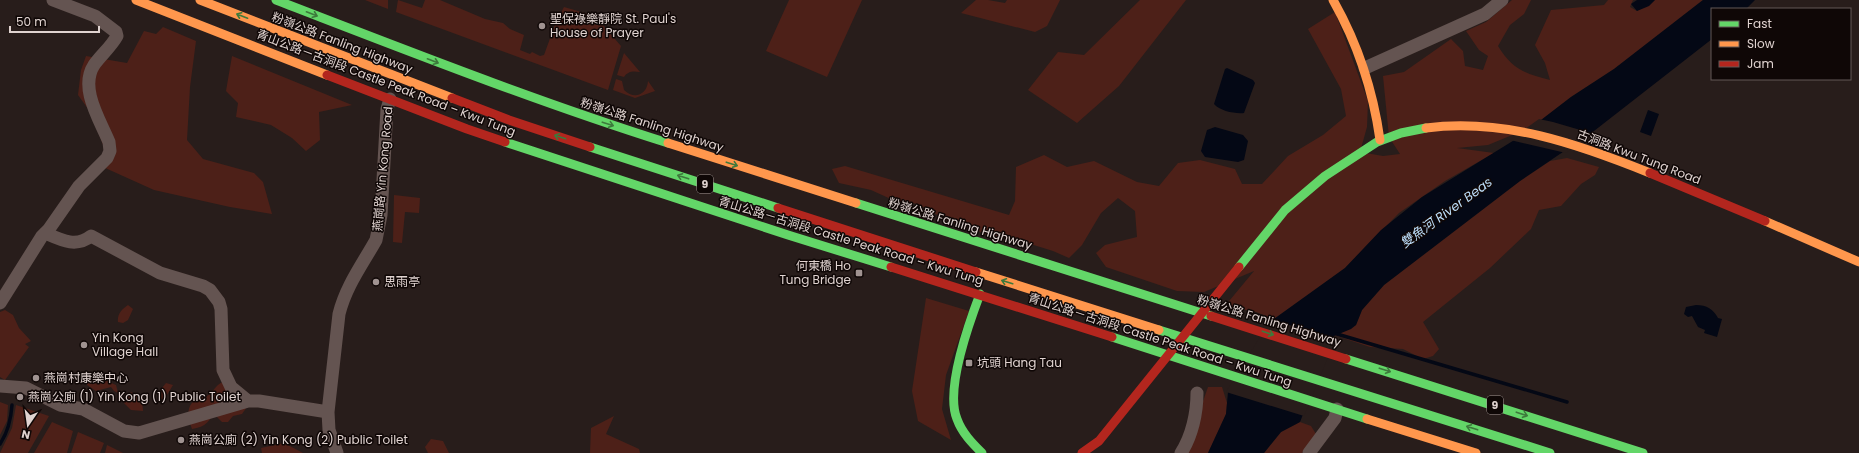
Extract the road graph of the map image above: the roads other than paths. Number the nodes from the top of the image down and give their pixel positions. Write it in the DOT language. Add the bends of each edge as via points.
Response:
graph roads {
  1 [pos="53,0"];
  2 [pos="136,0"];
  3 [pos="200,0"];
  4 [pos="276,0"];
  5 [pos="1333,0"];
  6 [pos="1502,0"];
  7 [pos="1365,68"];
  8 [pos="390,99"];
  9 [pos="1380,140"];
  10 [pos="45,233"];
  11 [pos="1859,262"];
  12 [pos="980,294"];
  13 [pos="0,303"];
  14 [pos="0,386"];
  15 [pos="1197,393"];
  16 [pos="248,401"];
  17 [pos="1337,409"];
  18 [pos="328,412"];
  19 [pos="337,453"];
  20 [pos="982,453"];
  21 [pos="1082,453"];
  22 [pos="1181,453"];
  23 [pos="1309,453"];
  24 [pos="1476,453"];
  25 [pos="1550,453"];
  26 [pos="1644,453"];
  1 -- 10 [label="street" via="95,16 116,32 117,36 94,66 89,87 110,151 107,158 79,186"];
  2 -- 8 [label="main road, 青山公路－古洞段 Castle Peak Road – Kwu Tung"];
  25 -- 3 [label="main road, 粉嶺公路 Fanling Highway / 9, one-way" via="920,254 509,120"];
  4 -- 26 [label="main road, 粉嶺公路 Fanling Highway / 9, one-way" via="444,66 596,120"];
  5 -- 7 [label="main road" via="1344,18"];
  6 -- 7 [label="street" via="1485,14"];
  7 -- 9 [label="main road"];
  8 -- 12 [label="main road, 青山公路－古洞段 Castle Peak Road – Kwu Tung" via="527,149 788,235"];
  8 -- 18 [label="street, 燕崗路 Yin Kong Road" via="378,232 343,299"];
  9 -- 11 [label="main road, 古洞路 Kwu Tung Road" via="1412,130 1452,125 1491,126 1540,134 1599,152"];
  9 -- 21 [label="main road, 古洞路 Kwu Tung Road" via="1329,172 1300,194 1143,389 1099,441"];
  10 -- 13 [label="street"];
  10 -- 16 [label="street" via="75,243 91,236 160,273 210,290 222,309 223,370 231,387"];
  12 -- 17 [label="main road, 青山公路－古洞段 Castle Peak Road – Kwu Tung"];
  12 -- 20 [label="main road" via="954,380 952,399 955,416 964,436"];
  14 -- 16 [label="street" via="26,388 60,405 83,409 124,431 139,433"];
  15 -- 22 [label="street" via="1195,419"];
  16 -- 18 [label="street"];
  17 -- 23 [label="street" via="1335,418"];
  17 -- 24 [label="main road, 青山公路－古洞段 Castle Peak Road – Kwu Tung"];
  18 -- 19 [label="street, 燕崗路 Yin Kong Road" via="329,430"];
}
